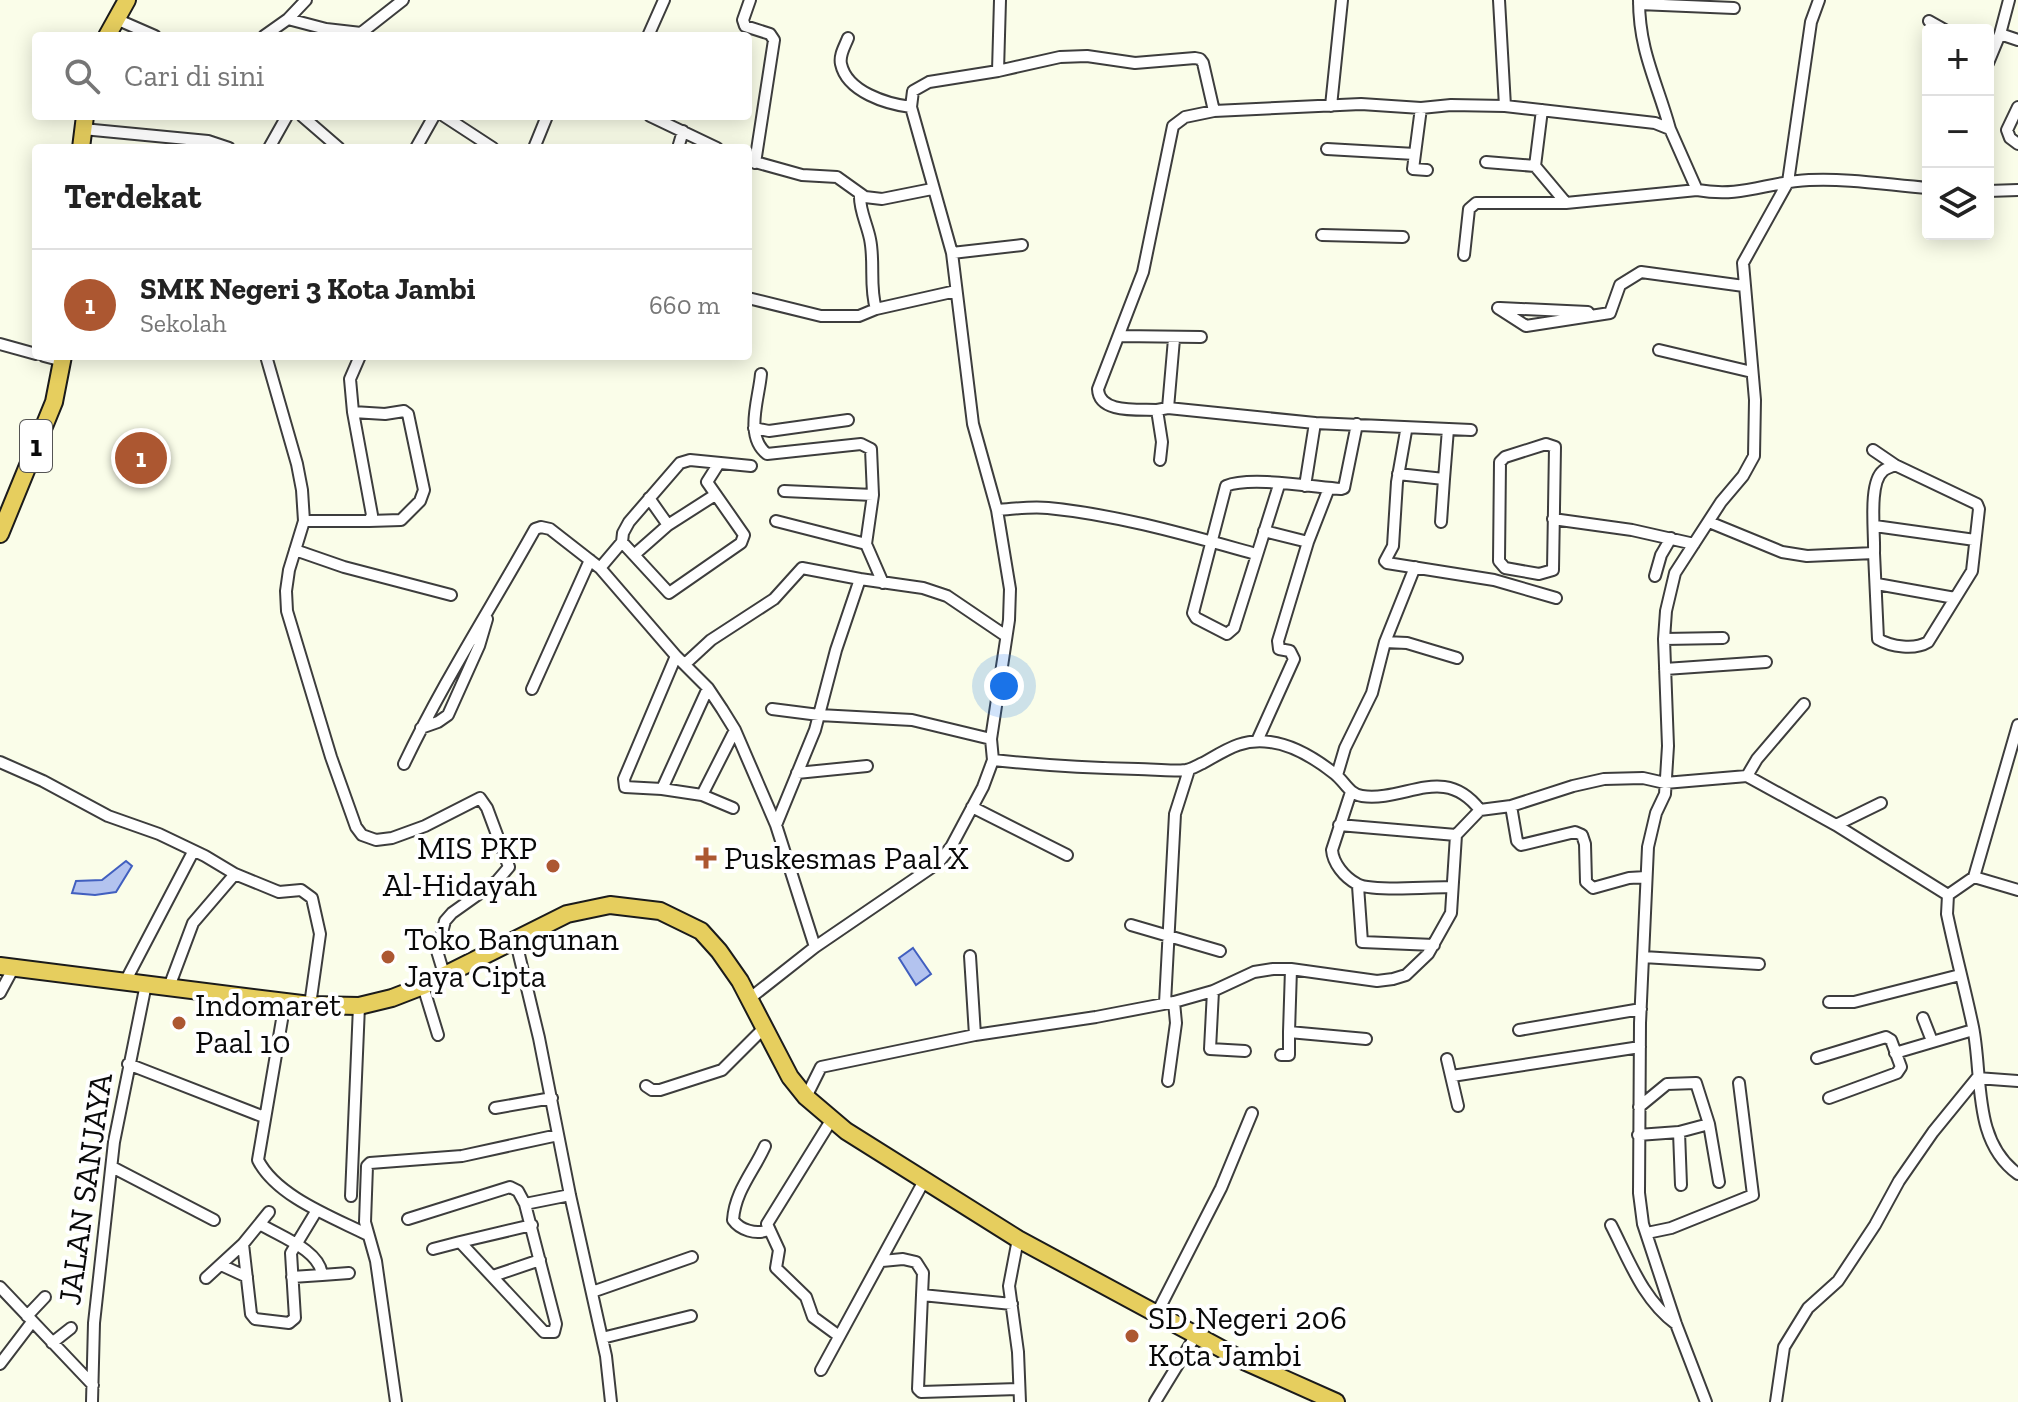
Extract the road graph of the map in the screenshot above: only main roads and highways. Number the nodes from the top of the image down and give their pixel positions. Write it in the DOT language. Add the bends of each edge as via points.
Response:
graph roads {
  1 [pos="127,0"];
  2 [pos="109,32"];
  3 [pos="84,123"];
  4 [pos="81,144"];
  5 [pos="63,360"];
  6 [pos="0,534"];
  7 [pos="7,966"];
  8 [pos="1336,1402"];
  1 -- 2 [label="highway"];
  3 -- 4 [label="highway"];
  5 -- 6 [label="highway, 1" via="54,402"];
  7 -- 8 [label="highway" via="310,1005 359,1006 423,986 567,914 634,906 660,911 701,931 719,951 790,1077 857,1139 1018,1239 1244,1361"];
}
